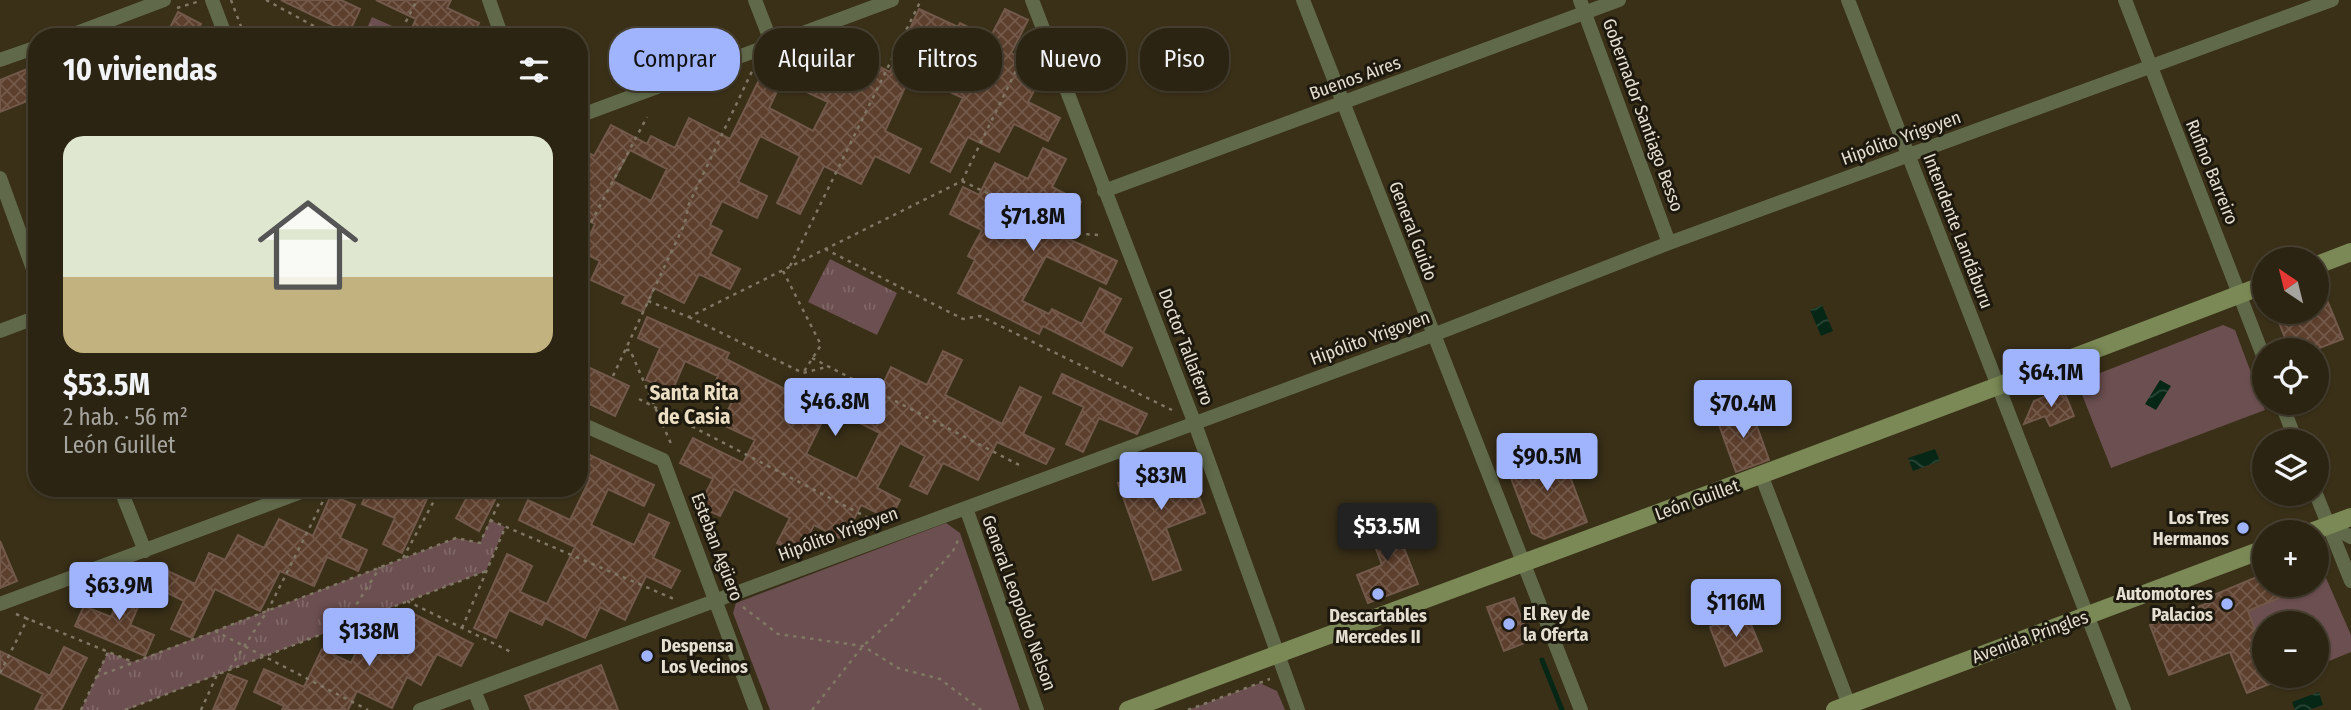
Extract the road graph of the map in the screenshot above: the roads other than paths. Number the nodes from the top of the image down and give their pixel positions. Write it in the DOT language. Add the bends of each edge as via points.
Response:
graph roads {
  1 [pos="489,0"];
  2 [pos="755,0"];
  3 [pos="892,0"];
  4 [pos="1032,0"];
  5 [pos="1303,0"];
  6 [pos="1619,0"];
  7 [pos="1848,0"];
  8 [pos="2125,0"];
  9 [pos="2332,0"];
  10 [pos="209,4"];
  11 [pos="167,5"];
  12 [pos="1583,6"];
  13 [pos="94,28"];
  14 [pos="221,28"];
  15 [pos="499,28"];
  16 [pos="766,28"];
  17 [pos="816,28"];
  18 [pos="28,50"];
  19 [pos="754,51"];
  20 [pos="0,60"];
  21 [pos="2150,67"];
  22 [pos="1342,104"];
  23 [pos="588,113"];
  24 [pos="1909,156"];
  25 [pos="0,178"];
  26 [pos="1104,191"];
  27 [pos="1669,243"];
  28 [pos="2351,251"];
  29 [pos="28,255"];
  30 [pos="2329,260"];
  31 [pos="2252,290"];
  32 [pos="2240,294"];
  33 [pos="28,320"];
  34 [pos="0,331"];
  35 [pos="1433,335"];
  36 [pos="2256,338"];
  37 [pos="1999,387"];
  38 [pos="1195,424"];
  39 [pos="588,428"];
  40 [pos="1762,477"];
  41 [pos="124,497"];
  42 [pos="288,497"];
  43 [pos="966,508"];
  44 [pos="2351,517"];
  45 [pos="2329,525"];
  46 [pos="2351,537"];
  47 [pos="145,551"];
  48 [pos="2252,554"];
  49 [pos="1523,562"];
  50 [pos="2351,581"];
  51 [pos="716,600"];
  52 [pos="0,604"];
  53 [pos="2088,616"];
  54 [pos="1277,654"];
  55 [pos="474,690"];
  56 [pos="1845,708"];
  57 [pos="420,710"];
  58 [pos="482,710"];
  59 [pos="756,710"];
  60 [pos="1037,710"];
  61 [pos="1128,710"];
  62 [pos="1298,710"];
  63 [pos="1581,710"];
  64 [pos="2124,710"];
  1 -- 15 [label="street"];
  2 -- 16 [label="street"];
  3 -- 17 [label="street"];
  4 -- 26 [label="street, Doctor Tallaferro"];
  5 -- 22 [label="street, General Guido"];
  6 -- 12 [label="street, Buenos Aires"];
  7 -- 24 [label="street, Intendente Landáburu"];
  8 -- 21 [label="street, Rufino Barreiro"];
  9 -- 21 [label="street, Hipólito Yrigoyen"];
  10 -- 14 [label="street"];
  11 -- 13 [label="street"];
  12 -- 22 [label="street, Buenos Aires"];
  12 -- 27 [label="street, Gobernador Santiago Besso"];
  18 -- 20 [label="street"];
  19 -- 23 [label="street"];
  21 -- 24 [label="street, Hipólito Yrigoyen"];
  21 -- 32 [label="street, Rufino Barreiro"];
  22 -- 26 [label="street, Buenos Aires"];
  22 -- 35 [label="street, General Guido"];
  24 -- 27 [label="street, Hipólito Yrigoyen"];
  24 -- 37 [label="street, Intendente Landáburu"];
  25 -- 29 [label="street"];
  26 -- 38 [label="street, Doctor Tallaferro"];
  27 -- 35 [label="street, Hipólito Yrigoyen"];
  28 -- 30 [label="street"];
  31 -- 32 [label="street, León Guillet"];
  32 -- 36 [label="street, Rufino Barreiro"];
  32 -- 37 [label="street, León Guillet"];
  33 -- 34 [label="street"];
  35 -- 38 [label="street, Hipólito Yrigoyen"];
  35 -- 49 [label="street, General Guido"];
  37 -- 40 [label="street, León Guillet"];
  37 -- 53 [label="street, Intendente Landáburu"];
  38 -- 43 [label="street, Hipólito Yrigoyen"];
  38 -- 54 [label="street, Doctor Tallaferro"];
  39 -- 51 [label="street, Esteban Agüero" via="663,460"];
  40 -- 49 [label="street, León Guillet"];
  40 -- 56 [label="street"];
  41 -- 47 [label="street"];
  42 -- 47 [label="street"];
  43 -- 51 [label="street, Hipólito Yrigoyen"];
  43 -- 60 [label="street, General Leopoldo Nelson"];
  44 -- 45 [label="street"];
  45 -- 46 [label="street"];
  45 -- 50 [label="street"];
  47 -- 52 [label="street"];
  48 -- 53 [label="street, Avenida Pringles"];
  49 -- 54 [label="street, León Guillet"];
  49 -- 63 [label="street, General Guido"];
  51 -- 55 [label="street, Hipólito Yrigoyen"];
  51 -- 59 [label="street, Esteban Agüero"];
  53 -- 56 [label="street, Avenida Pringles"];
  53 -- 64 [label="street, Intendente Landáburu"];
  54 -- 61 [label="street, León Guillet"];
  54 -- 62 [label="street, Doctor Tallaferro"];
  55 -- 57 [label="street, Hipólito Yrigoyen"];
  55 -- 58 [label="street"];
}
